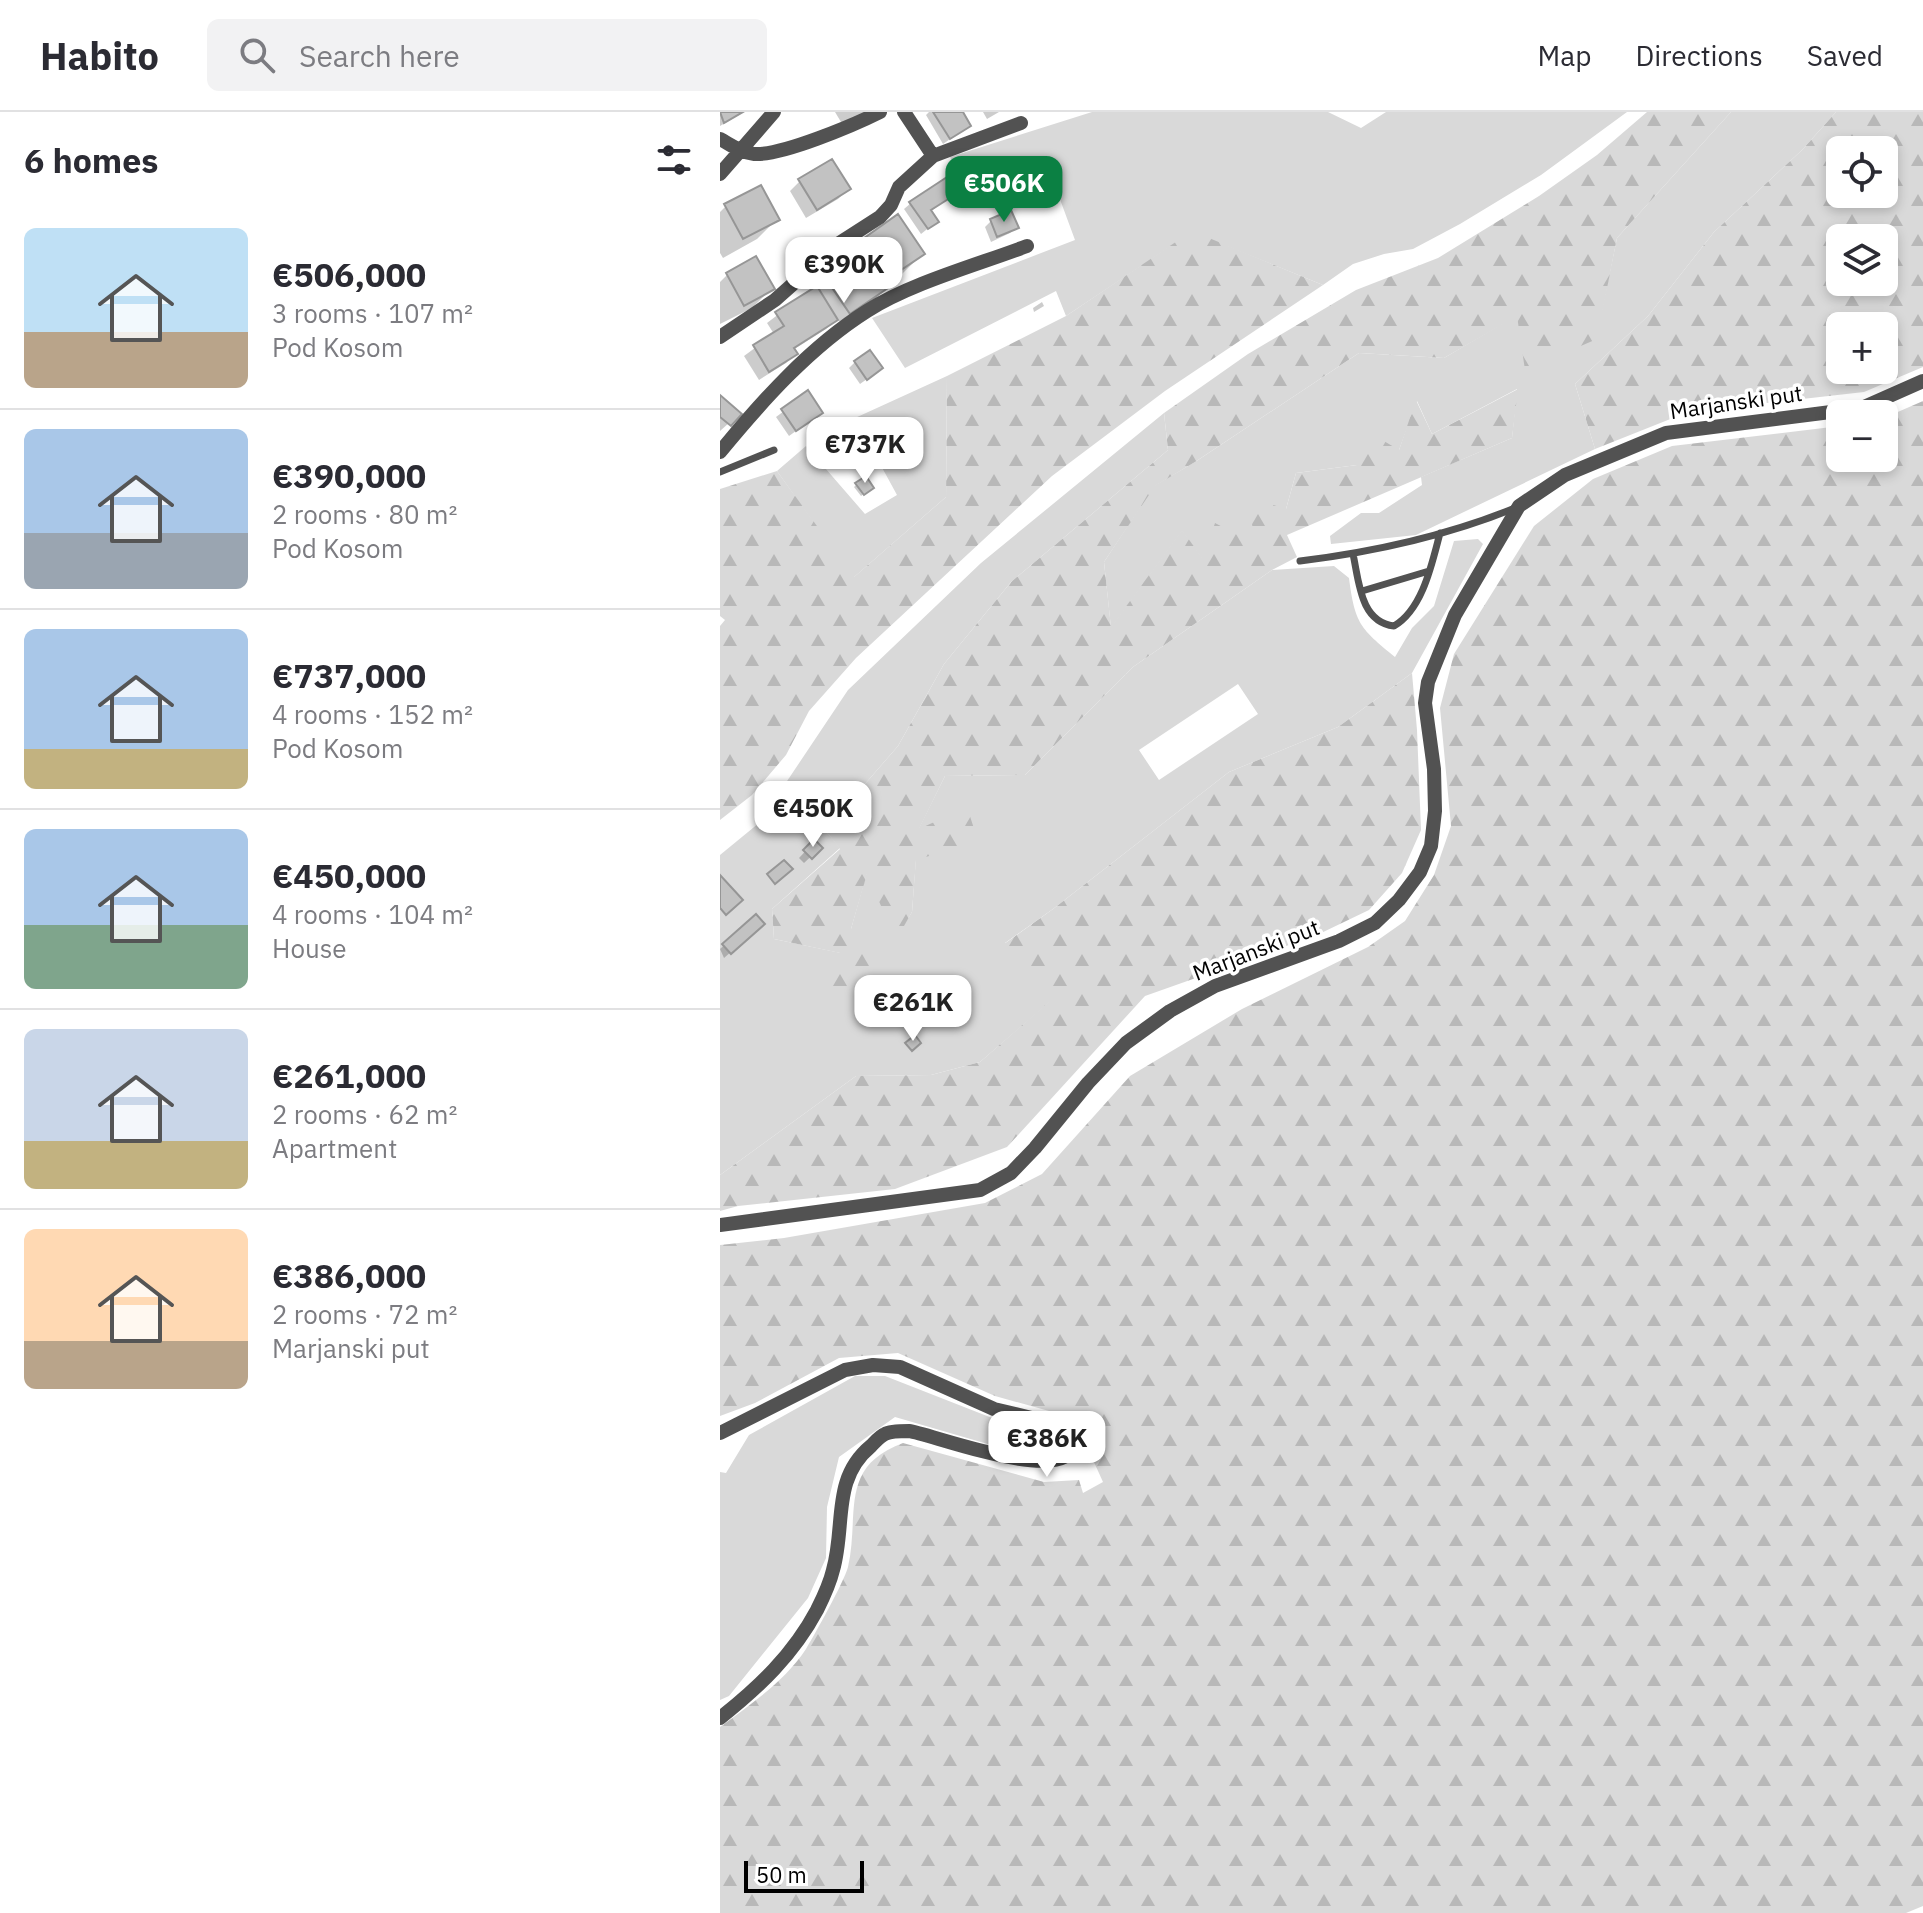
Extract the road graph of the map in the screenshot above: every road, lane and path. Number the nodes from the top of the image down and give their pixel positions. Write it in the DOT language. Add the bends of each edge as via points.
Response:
graph roads {
  1 [pos="774,112"];
  2 [pos="880,112"];
  3 [pos="904,112"];
  4 [pos="1021,123"];
  5 [pos="720,139"];
  6 [pos="740,151"];
  7 [pos="933,156"];
  8 [pos="720,174"];
  9 [pos="1027,246"];
  10 [pos="720,337"];
  11 [pos="1923,381"];
  12 [pos="774,450"];
  13 [pos="720,452"];
  14 [pos="720,472"];
  15 [pos="1519,506"];
  16 [pos="1440,533"];
  17 [pos="1353,554"];
  18 [pos="1300,561"];
  19 [pos="1429,571"];
  20 [pos="1362,591"];
  21 [pos="720,1225"];
  22 [pos="720,1433"];
  23 [pos="720,1718"];
  1 -- 6 [label="street"];
  2 -- 6 [label="street" via="797,144 757,154"];
  3 -- 7 [label="street"];
  4 -- 7 [label="street"];
  5 -- 6 [label="street"];
  6 -- 8 [label="street"];
  7 -- 10 [label="street" via="899,187 880,217"];
  9 -- 13 [label="street" via="867,311 811,355"];
  11 -- 15 [label="street, Marjanski put" via="1862,408 1666,433 1565,475"];
  12 -- 14 [label="lane"];
  15 -- 16 [label="lane, Marjanski put"];
  15 -- 21 [label="street, Marjanski put" via="1437,654 1425,703 1434,769 1431,846 1420,872 1375,923 1306,955 1215,986 1170,1011 1126,1043 1011,1173 980,1190"];
  16 -- 17 [label="lane, Marjanski put"];
  16 -- 19 [label="lane"];
  17 -- 18 [label="lane, Marjanski put"];
  17 -- 20 [label="lane"];
  19 -- 20 [label="lane"];
  19 -- 20 [label="lane" via="1415,603 1394,626 1377,620 1363,602"];
  22 -- 23 [label="street" via="845,1370 873,1365 900,1367 994,1409 1056,1424 1072,1432 1075,1445 1064,1458 1015,1458 910,1431 886,1433 859,1456 844,1484 833,1570 817,1609 792,1651"];
}
